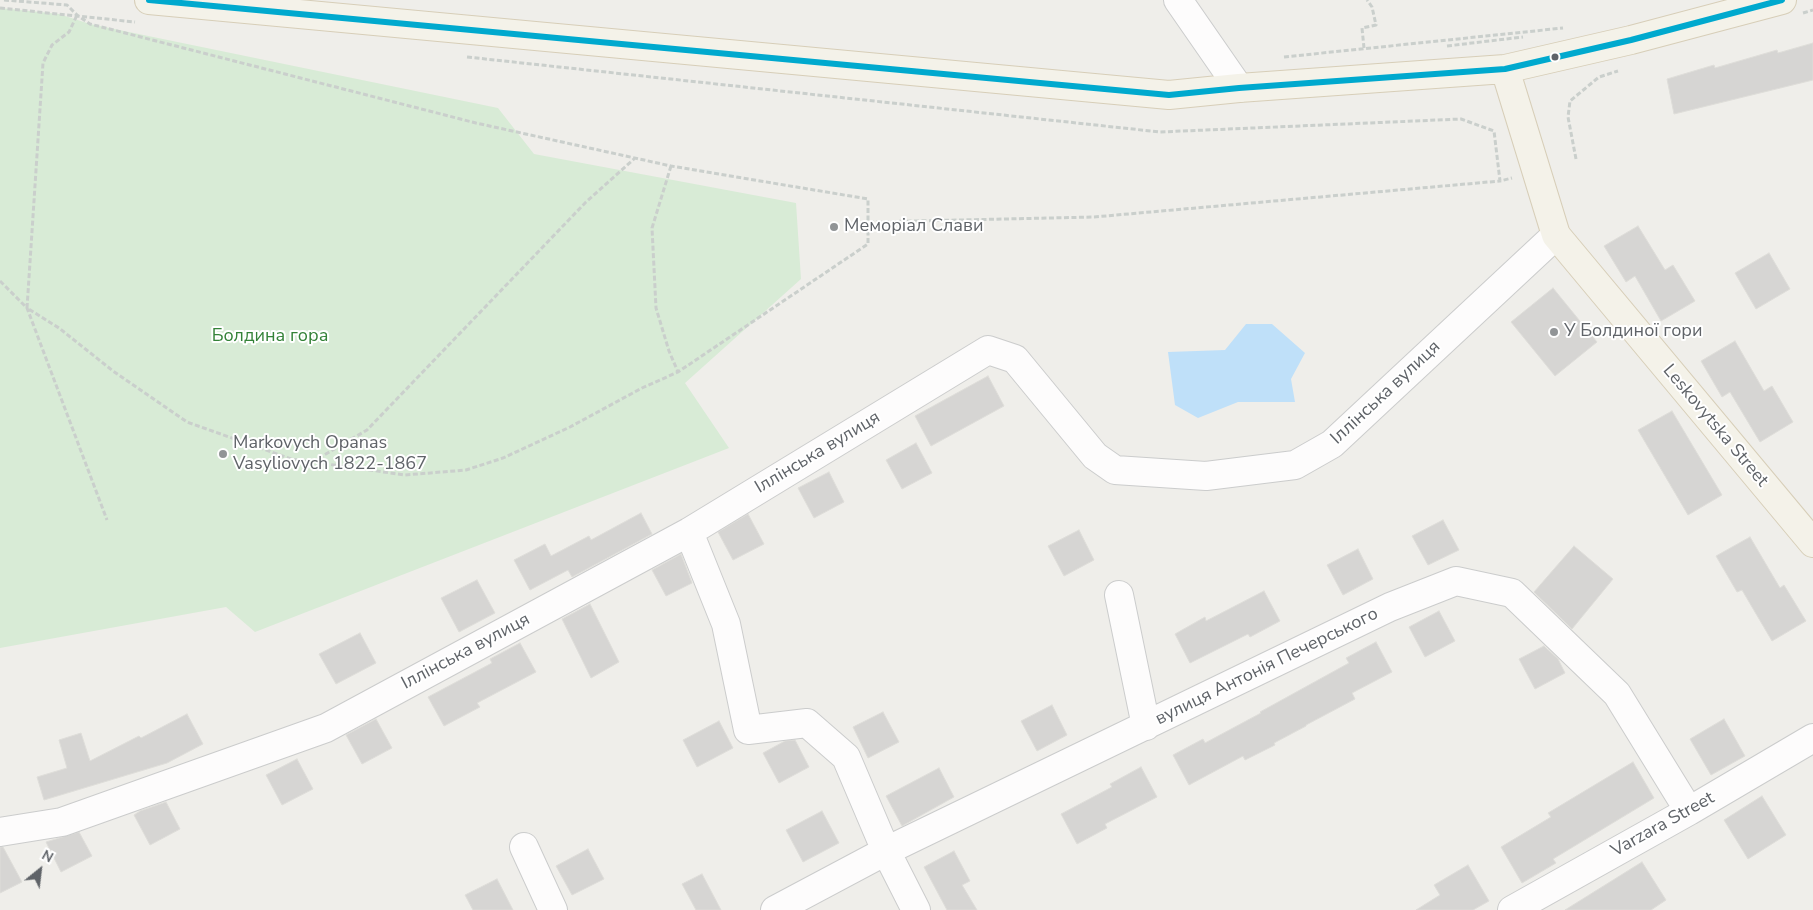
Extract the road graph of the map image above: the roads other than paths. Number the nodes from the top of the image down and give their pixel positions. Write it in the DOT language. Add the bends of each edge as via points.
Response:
graph roads {
  1 [pos="149,0"];
  2 [pos="1178,0"];
  3 [pos="1782,0"];
  4 [pos="1505,69"];
  5 [pos="1239,88"];
  6 [pos="1556,235"];
  7 [pos="689,532"];
  8 [pos="1813,543"];
  9 [pos="1119,595"];
  10 [pos="1146,726"];
  11 [pos="1813,738"];
  12 [pos="1689,811"];
  13 [pos="7,834"];
  14 [pos="524,847"];
  15 [pos="886,851"];
  16 [pos="554,910"];
  17 [pos="775,910"];
  18 [pos="916,910"];
  19 [pos="1512,910"];
  1 -- 5 [label="main road" via="1170,95"];
  2 -- 5 [label="street"];
  3 -- 4 [label="main road"];
  4 -- 5 [label="main road"];
  4 -- 6 [label="main road, Leskovytska Street"];
  6 -- 7 [label="street, Іллінська вулиця" via="1332,444 1295,465 1206,476 1115,470 1095,456 1015,359 988,350"];
  6 -- 8 [label="main road, Leskovytska Street"];
  7 -- 13 [label="street, Іллінська вулиця" via="326,728 62,822"];
  7 -- 15 [label="street" via="726,624 748,730 807,723 814,728 846,757"];
  9 -- 10 [label="street"];
  10 -- 12 [label="street, вулиця Антонія Печерського" via="1390,607 1456,581 1512,593 1617,694"];
  10 -- 15 [label="street, вулиця Антонія Печерського"];
  11 -- 12 [label="street, Varzara Street"];
  12 -- 19 [label="street, Varzara Street"];
  14 -- 16 [label="street"];
  15 -- 17 [label="street, вулиця Антонія Печерського"];
  15 -- 18 [label="street"];
}
